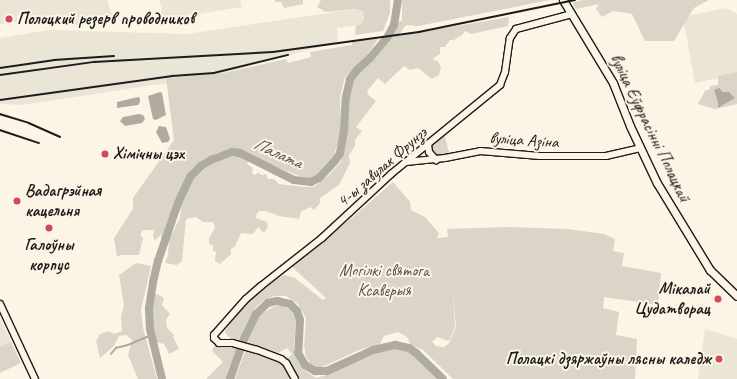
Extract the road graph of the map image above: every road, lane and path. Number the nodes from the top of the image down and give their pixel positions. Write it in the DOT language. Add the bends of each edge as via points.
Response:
graph roads {
  1 [pos="563,0"];
  2 [pos="572,14"];
  3 [pos="428,144"];
  4 [pos="640,148"];
  5 [pos="436,160"];
  6 [pos="406,162"];
  7 [pos="737,296"];
  8 [pos="0,304"];
  9 [pos="35,379"];
  10 [pos="295,379"];
  1 -- 2 [label="main road, вуліца Еўфрасінні Полацкай"];
  2 -- 3 [label="street, 4-ы завулак Фрунзэ" via="516,29 510,38 506,72 500,85"];
  2 -- 4 [label="main road, вуліца Еўфрасінні Полацкай" via="613,83"];
  3 -- 5 [label="street" via="429,152"];
  3 -- 6 [label="street, 4-ы завулак Фрунзэ"];
  4 -- 5 [label="street, вуліца Азіна" via="606,156 540,156 480,151"];
  4 -- 7 [label="main road, вуліца Еўфрасінні Полацкай" via="657,183 710,270"];
  5 -- 6 [label="street, вуліца Азіна"];
  6 -- 10 [label="street, 4-ы завулак Фрунзэ" via="322,238 261,286 214,335 216,342 232,343 281,359"];
  8 -- 9 [label="street"];
}
